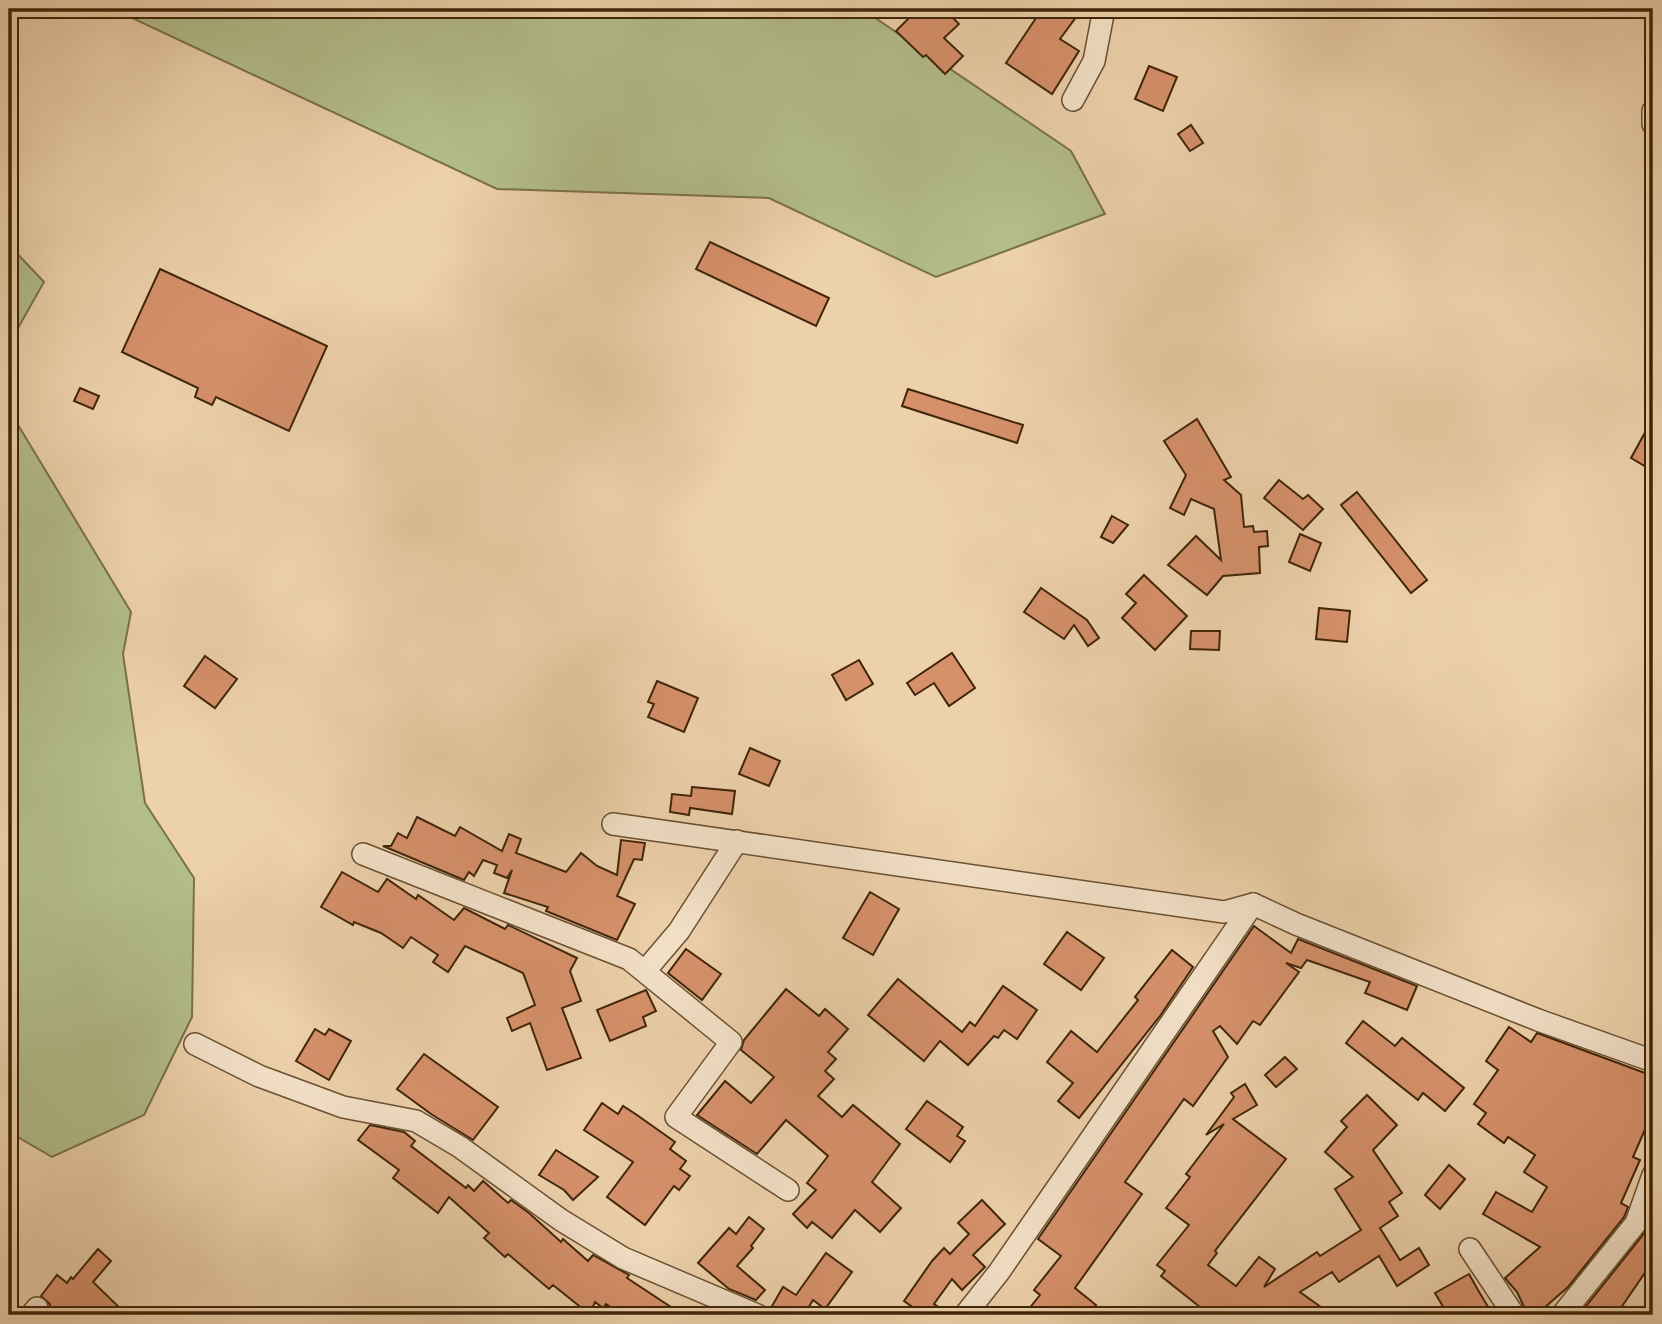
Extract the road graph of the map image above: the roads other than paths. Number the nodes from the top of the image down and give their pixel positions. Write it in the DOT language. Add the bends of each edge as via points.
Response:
graph roads {
  1 [pos="1104,9"];
  2 [pos="1073,100"];
  3 [pos="1653,111"];
  4 [pos="1653,124"];
  5 [pos="613,824"];
  6 [pos="737,841"];
  7 [pos="363,854"];
  8 [pos="1253,904"];
  9 [pos="645,971"];
  10 [pos="195,1044"];
  11 [pos="1653,1061"];
  12 [pos="1653,1175"];
  13 [pos="788,1190"];
  14 [pos="1470,1250"];
  15 [pos="757,1315"];
  16 [pos="965,1315"];
  17 [pos="1514,1315"];
  18 [pos="1562,1315"];
  1 -- 2 [label="street" via="1094,61"];
  3 -- 4 [label="street"];
  5 -- 6 [label="street"];
  6 -- 8 [label="street" via="1224,912"];
  6 -- 9 [label="street" via="679,931"];
  7 -- 9 [label="street" via="629,959"];
  8 -- 11 [label="street" via="1538,1020"];
  8 -- 16 [label="street"];
  9 -- 13 [label="street" via="731,1042 676,1117"];
  10 -- 15 [label="street" via="259,1076 343,1107 416,1121 623,1258"];
  12 -- 18 [label="street" via="1636,1223"];
  14 -- 17 [label="street"];
}
